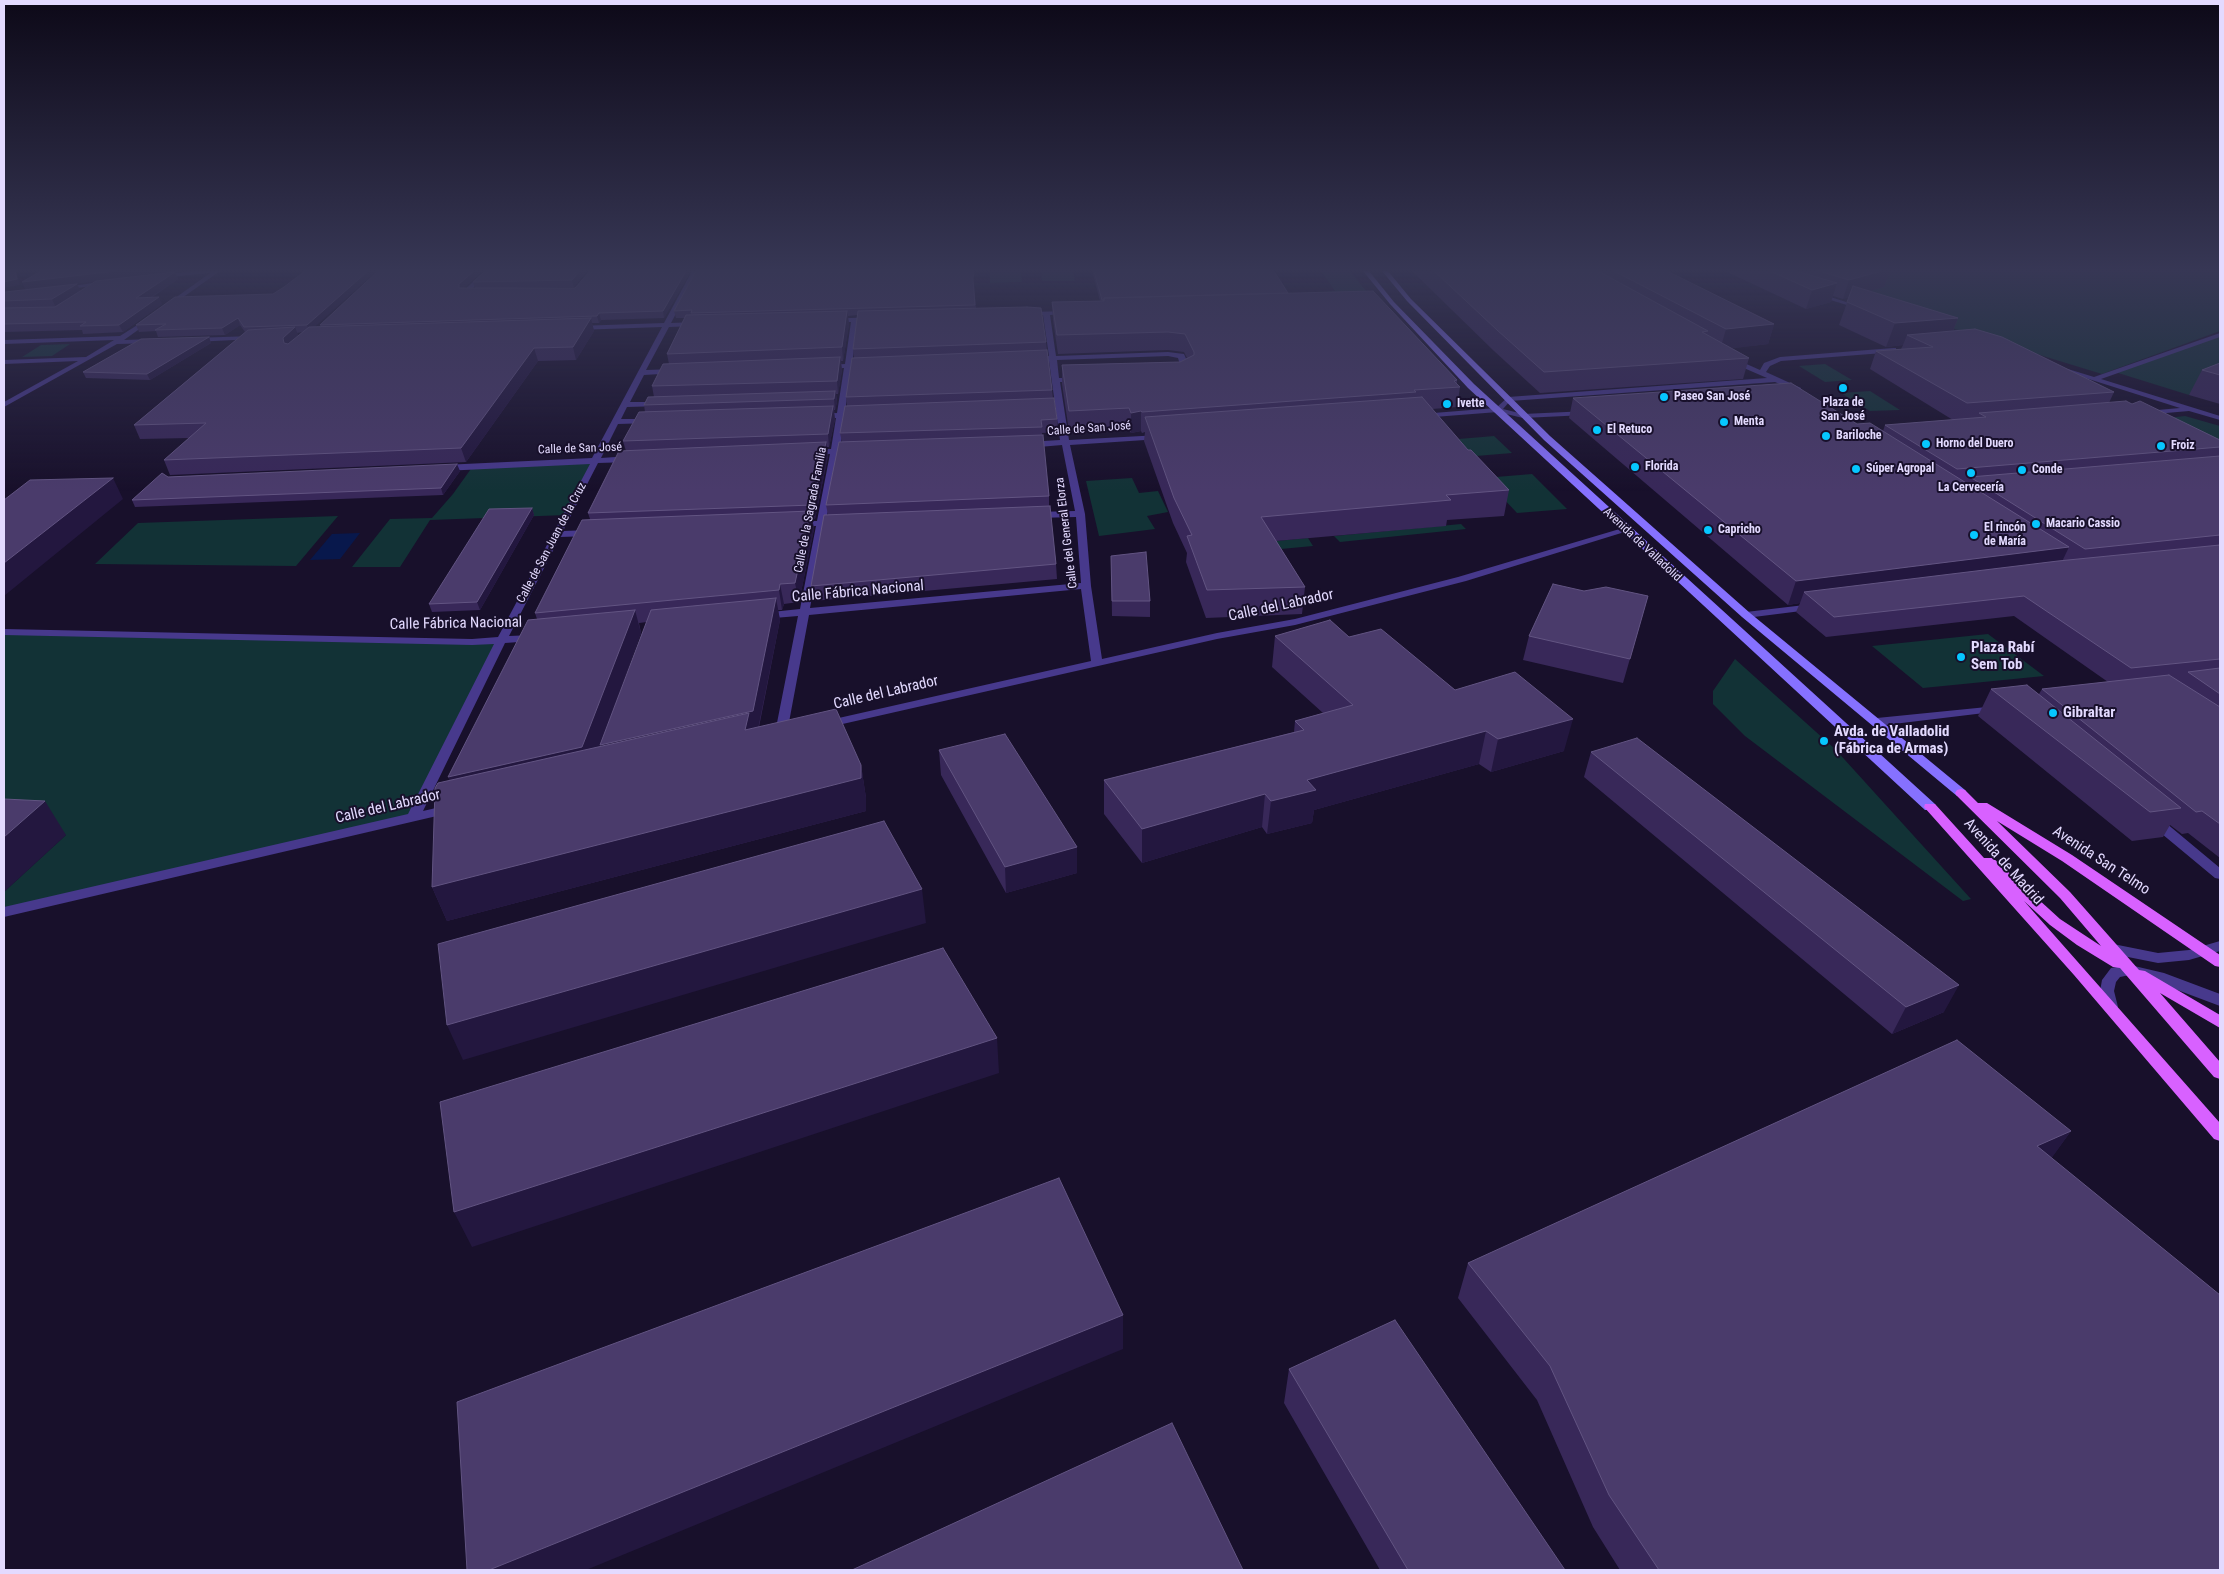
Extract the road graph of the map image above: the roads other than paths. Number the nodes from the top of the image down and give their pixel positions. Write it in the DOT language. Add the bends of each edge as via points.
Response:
graph roads {
  1 [pos="112,344"];
  2 [pos="655,344"];
  3 [pos="851,344"];
  4 [pos="1052,344"];
  5 [pos="1432,344"];
  6 [pos="1452,344"];
  7 [pos="2193,344"];
  8 [pos="1901,350"];
  9 [pos="1054,358"];
  10 [pos="1726,358"];
  11 [pos="87,359"];
  12 [pos="1024,359"];
  13 [pos="4,362"];
  14 [pos="2047,364"];
  15 [pos="877,365"];
  16 [pos="848,366"];
  17 [pos="815,367"];
  18 [pos="688,371"];
  19 [pos="641,373"];
  20 [pos="1762,373"];
  21 [pos="1179,377"];
  22 [pos="2094,379"];
  23 [pos="1057,380"];
  24 [pos="1082,380"];
  25 [pos="1778,380"];
  26 [pos="1722,384"];
  27 [pos="1750,389"];
  28 [pos="1571,394"];
  29 [pos="1802,397"];
  30 [pos="1508,399"];
  31 [pos="674,403"];
  32 [pos="4,404"];
  33 [pos="624,405"];
  34 [pos="1051,408"];
  35 [pos="1060,408"];
  36 [pos="1498,410"];
  37 [pos="2193,410"];
  38 [pos="2141,413"];
  39 [pos="869,414"];
  40 [pos="840,415"];
  41 [pos="811,416"];
  42 [pos="1523,416"];
  43 [pos="1407,417"];
  44 [pos="2220,418"];
  45 [pos="656,421"];
  46 [pos="616,422"];
  47 [pos="1169,436"];
  48 [pos="1065,443"];
  49 [pos="1017,445"];
  50 [pos="864,450"];
  51 [pos="835,451"];
  52 [pos="802,452"];
  53 [pos="640,459"];
  54 [pos="595,461"];
  55 [pos="434,468"];
  56 [pos="1080,514"];
  57 [pos="1020,516"];
  58 [pos="851,522"];
  59 [pos="821,524"];
  60 [pos="791,525"];
  61 [pos="1626,530"];
  62 [pos="603,532"];
  63 [pos="558,534"];
  64 [pos="1086,586"];
  65 [pos="1826,606"];
  66 [pos="804,611"];
  67 [pos="1746,615"];
  68 [pos="747,617"];
  69 [pos="4,632"];
  70 [pos="540,637"];
  71 [pos="501,641"];
  72 [pos="1097,662"];
  73 [pos="2006,708"];
  74 [pos="1877,722"];
  75 [pos="809,727"];
  76 [pos="781,734"];
  77 [pos="1961,793"];
  78 [pos="461,807"];
  79 [pos="1930,807"];
  80 [pos="2145,813"];
  81 [pos="413,818"];
  82 [pos="2220,875"];
  83 [pos="4,912"];
  84 [pos="2082,941"];
  85 [pos="2220,946"];
  86 [pos="2112,950"];
  87 [pos="2205,951"];
  88 [pos="2220,962"];
  89 [pos="2130,970"];
  90 [pos="2220,1000"];
  91 [pos="2110,1007"];
  92 [pos="2220,1022"];
  93 [pos="2220,1073"];
  94 [pos="2220,1134"];
  1 -- 11 [label="street"];
  2 -- 19 [label="street, Calle de San Juan de la Cruz"];
  3 -- 16 [label="street, Calle de la Sagrada Familia"];
  4 -- 9 [label="street, Calle del General Elorza"];
  5 -- 36 [label="main road, Avenida de Valladolid"];
  6 -- 30 [label="main road, Avenida de Valladolid"];
  7 -- 22 [label="street"];
  8 -- 20 [label="street" via="1780,359 1767,365"];
  9 -- 12 [label="street"];
  9 -- 21 [label="street" via="1168,354 1181,356 1188,372"];
  9 -- 23 [label="street, Calle del General Elorza"];
  10 -- 20 [label="street"];
  11 -- 13 [label="street"];
  11 -- 32 [label="street"];
  14 -- 22 [label="street"];
  15 -- 16 [label="street"];
  16 -- 17 [label="street"];
  16 -- 40 [label="street, Calle de la Sagrada Familia" via="838,398"];
  18 -- 19 [label="street"];
  19 -- 33 [label="street, Calle de San Juan de la Cruz"];
  20 -- 25 [label="street"];
  22 -- 37 [label="street"];
  23 -- 24 [label="street"];
  23 -- 35 [label="street, Calle del General Elorza"];
  25 -- 26 [label="street"];
  25 -- 29 [label="street"];
  26 -- 27 [label="street"];
  26 -- 28 [label="street"];
  28 -- 30 [label="street"];
  28 -- 42 [label="street" via="1561,401 1564,406 1590,413"];
  30 -- 36 [label="street"];
  30 -- 42 [label="main road, Avenida de Valladolid"];
  31 -- 33 [label="street"];
  33 -- 46 [label="street, Calle de San Juan de la Cruz"];
  34 -- 35 [label="street"];
  35 -- 48 [label="street, Calle del General Elorza"];
  36 -- 42 [label="street"];
  36 -- 43 [label="street"];
  36 -- 61 [label="main road, Avenida de Valladolid"];
  37 -- 38 [label="street"];
  37 -- 44 [label="street"];
  39 -- 40 [label="street"];
  40 -- 41 [label="street"];
  40 -- 51 [label="street, Calle de la Sagrada Familia"];
  42 -- 67 [label="main road, Avenida de Valladolid"];
  45 -- 46 [label="street"];
  46 -- 54 [label="street, Calle de San Juan de la Cruz"];
  47 -- 48 [label="street, Calle de San José"];
  48 -- 49 [label="street, Calle de San José"];
  48 -- 56 [label="street, Calle del General Elorza"];
  50 -- 51 [label="street"];
  51 -- 52 [label="street"];
  51 -- 59 [label="street, Calle de la Sagrada Familia"];
  53 -- 54 [label="street, Calle de San José"];
  54 -- 55 [label="street, Calle de San José"];
  54 -- 63 [label="street, Calle de San Juan de la Cruz"];
  56 -- 57 [label="street"];
  56 -- 64 [label="street, Calle del General Elorza"];
  58 -- 59 [label="street"];
  59 -- 60 [label="street"];
  59 -- 66 [label="street, Calle de la Sagrada Familia"];
  61 -- 72 [label="street, Calle del Labrador" via="1470,576 1295,622"];
  61 -- 79 [label="main road, Avenida de Valladolid"];
  62 -- 63 [label="street"];
  63 -- 71 [label="street, Calle de San Juan de la Cruz"];
  64 -- 66 [label="street, Calle Fábrica Nacional"];
  64 -- 72 [label="street, Calle del General Elorza"];
  65 -- 67 [label="street"];
  66 -- 68 [label="street, Calle Fábrica Nacional"];
  66 -- 76 [label="street, Calle de la Sagrada Familia"];
  67 -- 74 [label="main road, Avenida de Valladolid"];
  69 -- 71 [label="street, Calle Fábrica Nacional"];
  70 -- 71 [label="street, Calle Fábrica Nacional"];
  71 -- 81 [label="street, Calle de San Juan de la Cruz"];
  72 -- 75 [label="street, Calle del Labrador"];
  73 -- 74 [label="street"];
  74 -- 77 [label="main road, Avenida de Valladolid"];
  77 -- 86 [label="main road, Avenida de Madrid" via="2065,895"];
  77 -- 87 [label="main road, Avenida San Telmo" via="2067,858"];
  78 -- 81 [label="street, Calle del Labrador"];
  79 -- 84 [label="main road, Avenida de Madrid" via="2055,922"];
  79 -- 91 [label="main road, Avenida de Madrid"];
  80 -- 82 [label="street"];
  81 -- 83 [label="street, Calle del Labrador"];
  84 -- 86 [label="street"];
  84 -- 89 [label="main road, Avenida de Madrid"];
  85 -- 87 [label="street"];
  86 -- 87 [label="street" via="2158,958"];
  86 -- 89 [label="main road, Avenida de Madrid"];
  87 -- 88 [label="main road, Avenida San Telmo"];
  89 -- 90 [label="street" via="2159,977"];
  89 -- 91 [label="street" via="2116,972 2109,980"];
  89 -- 92 [label="main road"];
  89 -- 93 [label="main road, Avenida de Madrid"];
  91 -- 94 [label="main road, Avenida de Madrid"];
}
